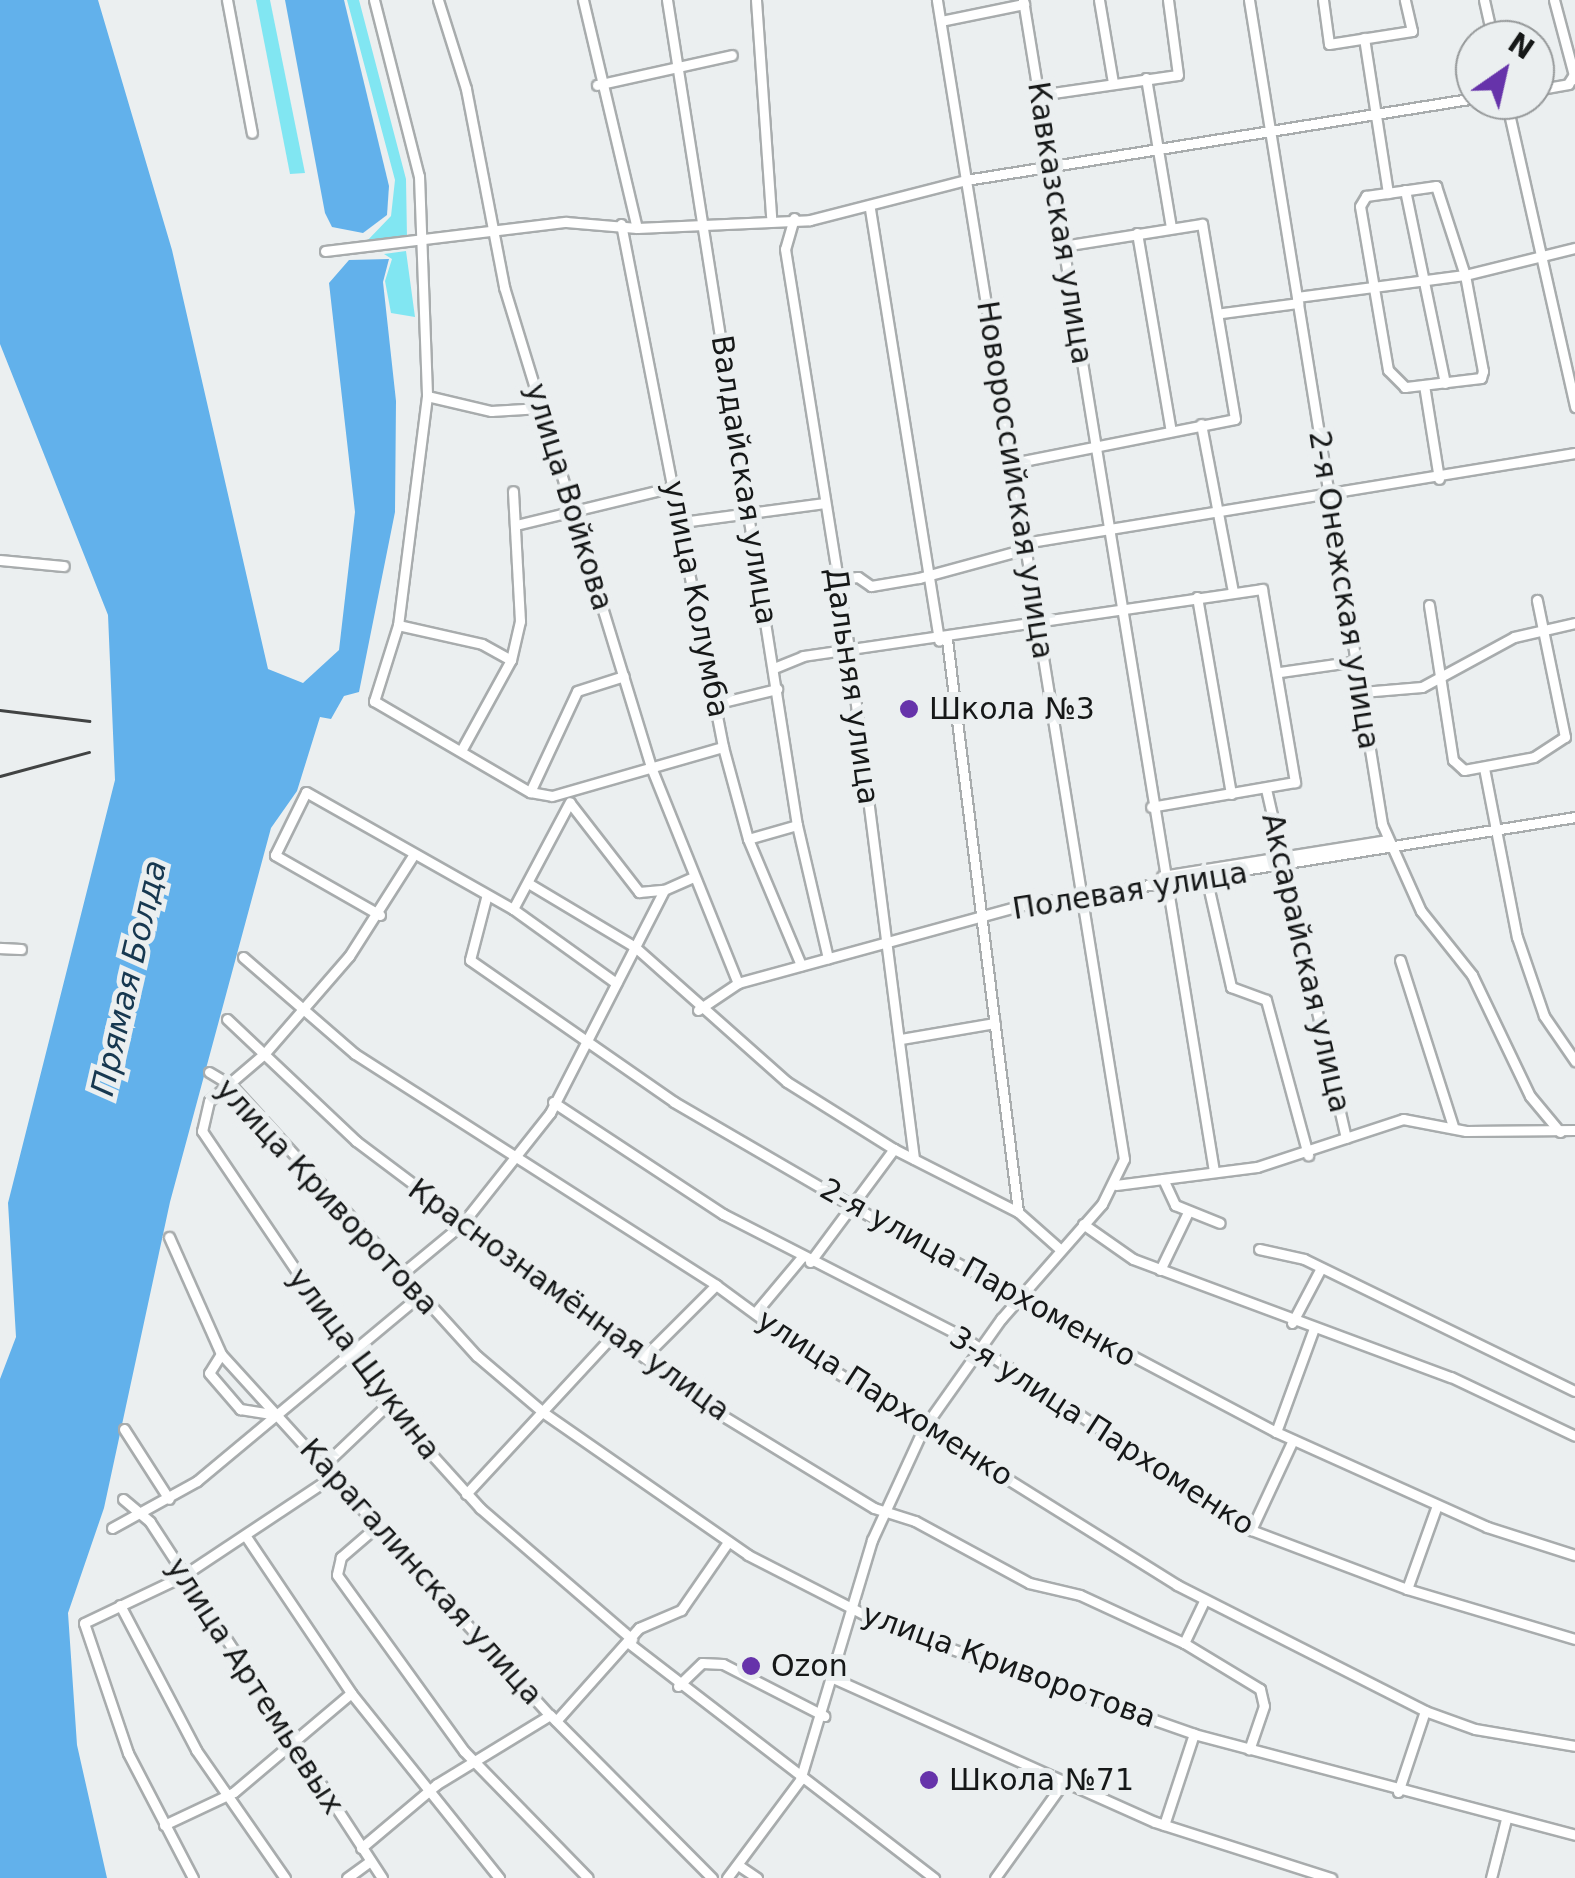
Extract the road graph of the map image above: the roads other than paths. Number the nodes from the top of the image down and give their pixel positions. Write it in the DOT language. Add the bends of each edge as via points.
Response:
graph roads {
  1 [pos="228,0"];
  2 [pos="374,0"];
  3 [pos="438,0"];
  4 [pos="583,0"];
  5 [pos="667,0"];
  6 [pos="756,0"];
  7 [pos="937,0"];
  8 [pos="1098,0"];
  9 [pos="1168,0"];
  10 [pos="1249,0"];
  11 [pos="1322,0"];
  12 [pos="1405,0"];
  13 [pos="1554,0"];
  14 [pos="1024,2"];
  15 [pos="941,21"];
  16 [pos="1364,38"];
  17 [pos="732,54"];
  18 [pos="680,66"];
  19 [pos="1575,75"];
  20 [pos="1146,78"];
  21 [pos="1113,83"];
  22 [pos="597,85"];
  23 [pos="1039,95"];
  24 [pos="1455,101"];
  25 [pos="1375,114"];
  26 [pos="1510,120"];
  27 [pos="1270,132"];
  28 [pos="252,133"];
  29 [pos="1159,151"];
  30 [pos="1050,167"];
  31 [pos="966,180"];
  32 [pos="1405,190"];
  33 [pos="1388,193"];
  34 [pos="870,208"];
  35 [pos="771,216"];
  36 [pos="794,218"];
  37 [pos="621,224"];
  38 [pos="704,225"];
  39 [pos="637,228"];
  40 [pos="1171,228"];
  41 [pos="1137,233"];
  42 [pos="497,236"];
  43 [pos="418,243"];
  44 [pos="1063,246"];
  45 [pos="1575,248"];
  46 [pos="325,251"];
  47 [pos="1539,256"];
  48 [pos="1465,275"];
  49 [pos="1426,281"];
  50 [pos="1374,287"];
  51 [pos="1298,300"];
  52 [pos="1222,313"];
  53 [pos="1445,384"];
  54 [pos="1424,385"];
  55 [pos="427,396"];
  56 [pos="1575,407"];
  57 [pos="541,408"];
  58 [pos="1201,424"];
  59 [pos="1171,431"];
  60 [pos="1096,446"];
  61 [pos="1575,453"];
  62 [pos="1013,463"];
  63 [pos="1439,478"];
  64 [pos="673,488"];
  65 [pos="512,492"];
  66 [pos="1329,497"];
  67 [pos="825,504"];
  68 [pos="748,510"];
  69 [pos="574,515"];
  70 [pos="1218,515"];
  71 [pos="682,522"];
  72 [pos="516,525"];
  73 [pos="1110,533"];
  74 [pos="1025,546"];
  75 [pos="0,560"];
  76 [pos="64,566"];
  77 [pos="930,574"];
  78 [pos="838,579"];
  79 [pos="1233,592"];
  80 [pos="1197,597"];
  81 [pos="1537,600"];
  82 [pos="1429,605"];
  83 [pos="1122,608"];
  84 [pos="1575,623"];
  85 [pos="398,625"];
  86 [pos="1038,626"];
  87 [pos="1544,628"];
  88 [pos="943,641"];
  89 [pos="849,650"];
  90 [pos="511,660"];
  91 [pos="1356,661"];
  92 [pos="774,668"];
  93 [pos="1280,672"];
  94 [pos="624,676"];
  95 [pos="1438,678"];
  96 [pos="778,689"];
  97 [pos="1362,692"];
  98 [pos="719,703"];
  99 [pos="724,747"];
  100 [pos="462,750"];
  101 [pos="651,767"];
  102 [pos="1484,768"];
  103 [pos="1266,789"];
  104 [pos="574,790"];
  105 [pos="530,792"];
  106 [pos="1230,794"];
  107 [pos="570,803"];
  108 [pos="1152,807"];
  109 [pos="1574,820"];
  110 [pos="797,825"];
  111 [pos="1497,831"];
  112 [pos="748,839"];
  113 [pos="1389,845"];
  114 [pos="414,854"];
  115 [pos="1278,863"];
  116 [pos="691,878"];
  117 [pos="1207,880"];
  118 [pos="1163,881"];
  119 [pos="528,883"];
  120 [pos="664,890"];
  121 [pos="1081,894"];
  122 [pos="486,898"];
  123 [pos="513,909"];
  124 [pos="380,915"];
  125 [pos="984,916"];
  126 [pos="889,941"];
  127 [pos="635,947"];
  128 [pos="0,948"];
  129 [pos="21,949"];
  130 [pos="243,957"];
  131 [pos="828,958"];
  132 [pos="1400,960"];
  133 [pos="801,965"];
  134 [pos="616,983"];
  135 [pos="738,983"];
  136 [pos="304,1009"];
  137 [pos="698,1010"];
  138 [pos="227,1018"];
  139 [pos="995,1023"];
  140 [pos="582,1039"];
  141 [pos="901,1039"];
  142 [pos="264,1054"];
  143 [pos="1575,1060"];
  144 [pos="209,1072"];
  145 [pos="231,1086"];
  146 [pos="553,1102"];
  147 [pos="1453,1126"];
  148 [pos="1575,1130"];
  149 [pos="1560,1132"];
  150 [pos="1346,1138"];
  151 [pos="894,1150"];
  152 [pos="1308,1155"];
  153 [pos="516,1158"];
  154 [pos="914,1158"];
  155 [pos="1214,1172"];
  156 [pos="1164,1179"];
  157 [pos="1116,1185"];
  158 [pos="856,1207"];
  159 [pos="1018,1212"];
  160 [pos="1188,1212"];
  161 [pos="1220,1223"];
  162 [pos="462,1224"];
  163 [pos="1083,1224"];
  164 [pos="170,1238"];
  165 [pos="1259,1249"];
  166 [pos="1061,1250"];
  167 [pos="806,1260"];
  168 [pos="1321,1268"];
  169 [pos="1160,1270"];
  170 [pos="398,1277"];
  171 [pos="716,1285"];
  172 [pos="1023,1292"];
  173 [pos="419,1296"];
  174 [pos="755,1313"];
  175 [pos="1292,1322"];
  176 [pos="1313,1331"];
  177 [pos="614,1334"];
  178 [pos="978,1350"];
  179 [pos="221,1354"];
  180 [pos="351,1355"];
  181 [pos="645,1356"];
  182 [pos="1575,1391"];
  183 [pos="387,1405"];
  184 [pos="544,1413"];
  185 [pos="278,1415"];
  186 [pos="124,1429"];
  187 [pos="923,1429"];
  188 [pos="1276,1432"];
  189 [pos="1575,1436"];
  190 [pos="1293,1440"];
  191 [pos="324,1465"];
  192 [pos="334,1476"];
  193 [pos="466,1494"];
  194 [pos="123,1499"];
  195 [pos="170,1500"];
  196 [pos="1437,1506"];
  197 [pos="884,1510"];
  198 [pos="143,1512"];
  199 [pos="377,1526"];
  200 [pos="112,1528"];
  201 [pos="1251,1530"];
  202 [pos="247,1538"];
  203 [pos="728,1542"];
  204 [pos="1575,1555"];
  205 [pos="180,1577"];
  206 [pos="1407,1590"];
  207 [pos="1204,1601"];
  208 [pos="120,1606"];
  209 [pos="852,1608"];
  210 [pos="1575,1640"];
  211 [pos="631,1641"];
  212 [pos="1184,1643"];
  213 [pos="835,1679"];
  214 [pos="678,1686"];
  215 [pos="351,1693"];
  216 [pos="1425,1711"];
  217 [pos="824,1716"];
  218 [pos="553,1718"];
  219 [pos="1194,1734"];
  220 [pos="290,1744"];
  221 [pos="1575,1746"];
  222 [pos="1249,1750"];
  223 [pos="474,1761"];
  224 [pos="800,1780"];
  225 [pos="1063,1783"];
  226 [pos="1398,1792"];
  227 [pos="225,1794"];
  228 [pos="428,1794"];
  229 [pos="1506,1820"];
  230 [pos="164,1825"];
  231 [pos="1164,1825"];
  232 [pos="1575,1836"];
  233 [pos="362,1848"];
  234 [pos="370,1861"];
  235 [pos="738,1865"];
  236 [pos="497,1877"];
  237 [pos="193,1878"];
  238 [pos="285,1878"];
  239 [pos="348,1878"];
  240 [pos="382,1878"];
  241 [pos="588,1878"];
  242 [pos="712,1878"];
  243 [pos="727,1878"];
  244 [pos="757,1878"];
  245 [pos="934,1878"];
  246 [pos="995,1878"];
  247 [pos="1332,1878"];
  248 [pos="1491,1878"];
  1 -- 28 [label="street"];
  2 -- 43 [label="street" via="418,176"];
  3 -- 42 [label="street, улица Войкова"];
  4 -- 22 [label="street"];
  5 -- 18 [label="street, Валдайская улица"];
  6 -- 35 [label="street"];
  7 -- 15 [label="street, Новороссийская улица"];
  8 -- 21 [label="street"];
  9 -- 20 [label="street" via="1182,71"];
  10 -- 27 [label="street, 2-я Онежская улица"];
  11 -- 16 [label="street" via="1329,44"];
  12 -- 16 [label="street" via="1412,31"];
  13 -- 19 [label="street"];
  14 -- 15 [label="street"];
  14 -- 23 [label="street, Кавказская улица"];
  15 -- 31 [label="street, Новороссийская улица"];
  16 -- 25 [label="street"];
  17 -- 18 [label="street"];
  18 -- 22 [label="street"];
  18 -- 38 [label="street, Валдайская улица"];
  20 -- 21 [label="street"];
  20 -- 29 [label="street"];
  21 -- 23 [label="street"];
  22 -- 39 [label="street"];
  23 -- 30 [label="street, Кавказская улица"];
  24 -- 25 [label="street"];
  25 -- 27 [label="street"];
  25 -- 33 [label="street"];
  26 -- 47 [label="street"];
  27 -- 29 [label="street"];
  27 -- 51 [label="street, 2-я Онежская улица"];
  29 -- 30 [label="street"];
  29 -- 40 [label="street"];
  30 -- 31 [label="street"];
  30 -- 44 [label="street, Кавказская улица"];
  31 -- 34 [label="street" via="877,197"];
  31 -- 62 [label="street, Новороссийская улица"];
  32 -- 33 [label="street"];
  32 -- 48 [label="street" via="1439,190"];
  32 -- 49 [label="street"];
  33 -- 50 [label="street" via="1366,196 1360,206"];
  34 -- 36 [label="street"];
  34 -- 77 [label="street"];
  35 -- 36 [label="street"];
  35 -- 38 [label="street"];
  36 -- 67 [label="street, Дальняя улица" via="785,249"];
  37 -- 39 [label="street"];
  37 -- 42 [label="street" via="566,222"];
  37 -- 64 [label="street, улица Колумба"];
  38 -- 39 [label="street"];
  38 -- 68 [label="street, Валдайская улица"];
  40 -- 41 [label="street"];
  40 -- 52 [label="street" via="1202,224"];
  41 -- 44 [label="street"];
  41 -- 59 [label="street"];
  42 -- 43 [label="street"];
  42 -- 57 [label="street, улица Войкова" via="504,287"];
  43 -- 46 [label="street"];
  43 -- 55 [label="street"];
  44 -- 60 [label="street, Кавказская улица"];
  45 -- 47 [label="street"];
  47 -- 48 [label="street"];
  47 -- 56 [label="street"];
  48 -- 49 [label="street"];
  48 -- 53 [label="street" via="1483,371"];
  49 -- 50 [label="street"];
  49 -- 53 [label="street"];
  50 -- 51 [label="street"];
  50 -- 54 [label="street" via="1388,370 1404,387"];
  51 -- 52 [label="street"];
  51 -- 66 [label="street, 2-я Онежская улица"];
  52 -- 58 [label="street" via="1235,419"];
  53 -- 54 [label="street"];
  54 -- 63 [label="street"];
  55 -- 57 [label="street" via="491,411"];
  55 -- 85 [label="street"];
  57 -- 69 [label="street, улица Войкова"];
  58 -- 59 [label="street"];
  58 -- 70 [label="street"];
  59 -- 60 [label="street"];
  60 -- 62 [label="street"];
  60 -- 73 [label="street, Кавказская улица"];
  61 -- 63 [label="street"];
  62 -- 74 [label="street, Новороссийская улица"];
  63 -- 66 [label="street"];
  64 -- 69 [label="street"];
  64 -- 71 [label="street, улица Колумба"];
  65 -- 72 [label="street"];
  66 -- 70 [label="street"];
  66 -- 91 [label="street, 2-я Онежская улица"];
  67 -- 68 [label="street"];
  67 -- 78 [label="street, Дальняя улица"];
  68 -- 71 [label="street"];
  68 -- 92 [label="street, Валдайская улица"];
  69 -- 72 [label="street"];
  69 -- 94 [label="street, улица Войкова"];
  70 -- 73 [label="street"];
  70 -- 79 [label="street"];
  71 -- 98 [label="street, улица Колумба"];
  72 -- 90 [label="street" via="520,622"];
  73 -- 74 [label="street"];
  73 -- 83 [label="street, Кавказская улица"];
  74 -- 77 [label="street"];
  74 -- 86 [label="street, Новороссийская улица"];
  75 -- 76 [label="street"];
  77 -- 78 [label="street" via="872,586 858,577"];
  77 -- 88 [label="street"];
  78 -- 89 [label="street, Дальняя улица"];
  79 -- 80 [label="street"];
  79 -- 93 [label="street" via="1262,588"];
  80 -- 83 [label="street"];
  80 -- 106 [label="street"];
  81 -- 87 [label="street"];
  82 -- 95 [label="street"];
  83 -- 86 [label="street"];
  83 -- 108 [label="street"];
  84 -- 87 [label="street"];
  85 -- 90 [label="street" via="482,644"];
  85 -- 100 [label="street" via="374,701"];
  86 -- 88 [label="street"];
  86 -- 121 [label="street, Новороссийская улица"];
  87 -- 95 [label="street" via="1454,663"];
  87 -- 102 [label="street" via="1565,737 1534,756"];
  88 -- 89 [label="street"];
  88 -- 125 [label="street"];
  89 -- 92 [label="street"];
  89 -- 126 [label="street, Дальняя улица"];
  90 -- 100 [label="street"];
  91 -- 93 [label="street"];
  91 -- 97 [label="street, 2-я Онежская улица"];
  92 -- 96 [label="street, Валдайская улица"];
  93 -- 103 [label="street" via="1296,776"];
  94 -- 101 [label="street, улица Войкова"];
  94 -- 105 [label="street" via="577,691"];
  95 -- 97 [label="street"];
  95 -- 102 [label="street" via="1456,768"];
  96 -- 98 [label="street"];
  96 -- 110 [label="street, Валдайская улица"];
  97 -- 113 [label="street, 2-я Онежская улица"];
  98 -- 99 [label="street, улица Колумба"];
  99 -- 101 [label="street"];
  99 -- 112 [label="street, улица Колумба"];
  100 -- 105 [label="street"];
  101 -- 104 [label="street"];
  101 -- 116 [label="street, улица Войкова"];
  102 -- 111 [label="street"];
  103 -- 106 [label="street"];
  103 -- 115 [label="street, Аксарайская улица"];
  104 -- 105 [label="street"];
  104 -- 107 [label="street"];
  106 -- 108 [label="street"];
  107 -- 119 [label="street"];
  107 -- 120 [label="street" via="639,892"];
  108 -- 118 [label="street"];
  109 -- 111 [label="street"];
  110 -- 112 [label="street"];
  110 -- 131 [label="street, Валдайская улица"];
  111 -- 113 [label="street"];
  111 -- 143 [label="street" via="1534,990"];
  112 -- 133 [label="street, улица Колумба"];
  113 -- 115 [label="street"];
  113 -- 149 [label="street, 2-я Онежская улица" via="1420,912 1472,975 1530,1096"];
  114 -- 122 [label="street"];
  114 -- 124 [label="street"];
  114 -- 124 [label="street" via="306,792 274,855"];
  115 -- 117 [label="street, Полевая улица"];
  115 -- 118 [label="street"];
  115 -- 150 [label="street, Аксарайская улица"];
  116 -- 120 [label="street"];
  116 -- 135 [label="street, улица Войкова"];
  117 -- 118 [label="street, Полевая улица"];
  117 -- 152 [label="street" via="1232,987 1266,1000"];
  118 -- 121 [label="street, Полевая улица"];
  118 -- 155 [label="street"];
  119 -- 123 [label="street"];
  119 -- 127 [label="street"];
  120 -- 127 [label="street"];
  121 -- 125 [label="street, Полевая улица"];
  121 -- 157 [label="street, Новороссийская улица" via="1124,1145"];
  122 -- 123 [label="street"];
  122 -- 140 [label="street, 2-я улица Пархоменко" via="470,960"];
  123 -- 134 [label="street"];
  124 -- 136 [label="street"];
  125 -- 126 [label="street, Полевая улица"];
  125 -- 139 [label="street"];
  126 -- 131 [label="street, Полевая улица"];
  126 -- 141 [label="street, Дальняя улица"];
  127 -- 134 [label="street"];
  127 -- 137 [label="street"];
  128 -- 129 [label="street"];
  130 -- 136 [label="street, улица Пархоменко"];
  131 -- 133 [label="street, Полевая улица"];
  132 -- 147 [label="street"];
  133 -- 135 [label="street, Полевая улица"];
  134 -- 140 [label="street"];
  135 -- 137 [label="street, Полевая улица"];
  136 -- 142 [label="street"];
  136 -- 153 [label="street, улица Пархоменко" via="355,1054"];
  137 -- 151 [label="street" via="787,1082"];
  138 -- 142 [label="street, Краснознамённая улица"];
  139 -- 141 [label="street"];
  139 -- 159 [label="street" via="1020,1180"];
  140 -- 146 [label="street"];
  140 -- 158 [label="street, 2-я улица Пархоменко"];
  141 -- 154 [label="street, Дальняя улица"];
  142 -- 145 [label="street"];
  142 -- 162 [label="street, Краснознамённая улица" via="356,1142"];
  144 -- 145 [label="street, улица Криворотова"];
  145 -- 170 [label="street, улица Криворотова"];
  145 -- 180 [label="street, улица Щукина" via="216,1093 204,1116 206,1145"];
  146 -- 153 [label="street"];
  146 -- 167 [label="street, 3-я улица Пархоменко"];
  147 -- 149 [label="street"];
  147 -- 150 [label="street" via="1403,1119"];
  148 -- 149 [label="street"];
  150 -- 152 [label="street"];
  151 -- 154 [label="street"];
  151 -- 158 [label="street"];
  152 -- 155 [label="street"];
  153 -- 162 [label="street"];
  153 -- 171 [label="street, улица Пархоменко"];
  154 -- 159 [label="street"];
  155 -- 156 [label="street"];
  156 -- 157 [label="street"];
  156 -- 160 [label="street" via="1168,1196"];
  157 -- 163 [label="street"];
  158 -- 167 [label="street"];
  158 -- 172 [label="street, 2-я улица Пархоменко"];
  159 -- 166 [label="street"];
  160 -- 161 [label="street"];
  160 -- 169 [label="street"];
  162 -- 170 [label="street"];
  162 -- 177 [label="street, Краснознамённая улица"];
  163 -- 166 [label="street"];
  163 -- 169 [label="street"];
  164 -- 179 [label="street, Карагалинская улица"];
  165 -- 168 [label="street"];
  166 -- 172 [label="street"];
  167 -- 174 [label="street"];
  167 -- 178 [label="street, 3-я улица Пархоменко"];
  168 -- 175 [label="street"];
  168 -- 182 [label="street"];
  169 -- 175 [label="street"];
  170 -- 173 [label="street, улица Криворотова"];
  171 -- 174 [label="street, улица Пархоменко"];
  171 -- 181 [label="street"];
  172 -- 178 [label="street"];
  172 -- 188 [label="street, 2-я улица Пархоменко"];
  173 -- 180 [label="street"];
  173 -- 184 [label="street, улица Криворотова"];
  174 -- 187 [label="street, улица Пархоменко"];
  175 -- 176 [label="street"];
  176 -- 188 [label="street"];
  176 -- 189 [label="street" via="1451,1377"];
  177 -- 181 [label="street, Краснознамённая улица"];
  177 -- 184 [label="street"];
  178 -- 187 [label="street"];
  178 -- 201 [label="street, 3-я улица Пархоменко"];
  179 -- 185 [label="street, Карагалинская улица"];
  179 -- 185 [label="street" via="209,1374 240,1409"];
  180 -- 183 [label="street, улица Щукина"];
  180 -- 185 [label="street"];
  181 -- 197 [label="street, Краснознамённая улица" via="715,1411"];
  183 -- 191 [label="street"];
  183 -- 193 [label="street, улица Щукина"];
  184 -- 193 [label="street"];
  184 -- 203 [label="street, улица Криворотова"];
  185 -- 191 [label="street, Карагалинская улица"];
  185 -- 195 [label="street"];
  186 -- 195 [label="street"];
  187 -- 197 [label="street"];
  187 -- 207 [label="street, улица Пархоменко"];
  188 -- 190 [label="street, 2-я улица Пархоменко"];
  190 -- 196 [label="street, 2-я улица Пархоменко"];
  190 -- 201 [label="street"];
  191 -- 192 [label="street, Карагалинская улица"];
  192 -- 199 [label="street, Карагалинская улица"];
  192 -- 202 [label="street"];
  193 -- 211 [label="street, улица Щукина"];
  194 -- 198 [label="street, улица Артемьевых"];
  195 -- 198 [label="street"];
  196 -- 204 [label="street, 2-я улица Пархоменко"];
  196 -- 206 [label="street"];
  197 -- 209 [label="street"];
  197 -- 212 [label="street, Краснознамённая улица" via="1029,1583 1080,1595"];
  198 -- 200 [label="street"];
  198 -- 205 [label="street, улица Артемьевых"];
  199 -- 218 [label="street, Карагалинская улица"];
  199 -- 223 [label="street" via="335,1566"];
  201 -- 206 [label="street, 3-я улица Пархоменко"];
  202 -- 205 [label="street"];
  202 -- 215 [label="street"];
  203 -- 209 [label="street, улица Криворотова"];
  203 -- 211 [label="street" via="681,1610 650,1620"];
  205 -- 208 [label="street"];
  205 -- 220 [label="street, улица Артемьевых"];
  206 -- 210 [label="street, 3-я улица Пархоменко"];
  207 -- 212 [label="street"];
  207 -- 216 [label="street, улица Пархоменко"];
  208 -- 227 [label="street"];
  208 -- 230 [label="street" via="84,1624 107,1702"];
  209 -- 213 [label="street"];
  209 -- 219 [label="street, улица Криворотова"];
  211 -- 214 [label="street, улица Щукина"];
  211 -- 218 [label="street"];
  212 -- 222 [label="street, Краснознамённая улица" via="1260,1689 1264,1706"];
  213 -- 217 [label="street"];
  213 -- 225 [label="street"];
  214 -- 217 [label="street" via="702,1663 723,1664"];
  214 -- 224 [label="street, улица Щукина"];
  215 -- 220 [label="street"];
  215 -- 228 [label="street"];
  216 -- 221 [label="street, улица Пархоменко" via="1475,1729"];
  216 -- 226 [label="street"];
  217 -- 224 [label="street"];
  218 -- 223 [label="street"];
  218 -- 242 [label="street, Карагалинская улица"];
  219 -- 222 [label="street, улица Криворотова"];
  219 -- 231 [label="street"];
  220 -- 227 [label="street"];
  220 -- 233 [label="street, улица Артемьевых"];
  222 -- 226 [label="street, улица Криворотова"];
  223 -- 228 [label="street"];
  223 -- 241 [label="street"];
  224 -- 235 [label="street"];
  224 -- 245 [label="street, улица Щукина"];
  225 -- 231 [label="street"];
  225 -- 246 [label="street"];
  226 -- 229 [label="street, улица Криворотова"];
  227 -- 230 [label="street"];
  227 -- 238 [label="street"];
  228 -- 233 [label="street"];
  228 -- 236 [label="street"];
  229 -- 232 [label="street, улица Криворотова"];
  229 -- 248 [label="street"];
  230 -- 237 [label="street"];
  231 -- 247 [label="street"];
  233 -- 234 [label="street, улица Артемьевых"];
  234 -- 239 [label="street"];
  234 -- 240 [label="street, улица Артемьевых"];
  235 -- 243 [label="street"];
  235 -- 244 [label="street"];
}
